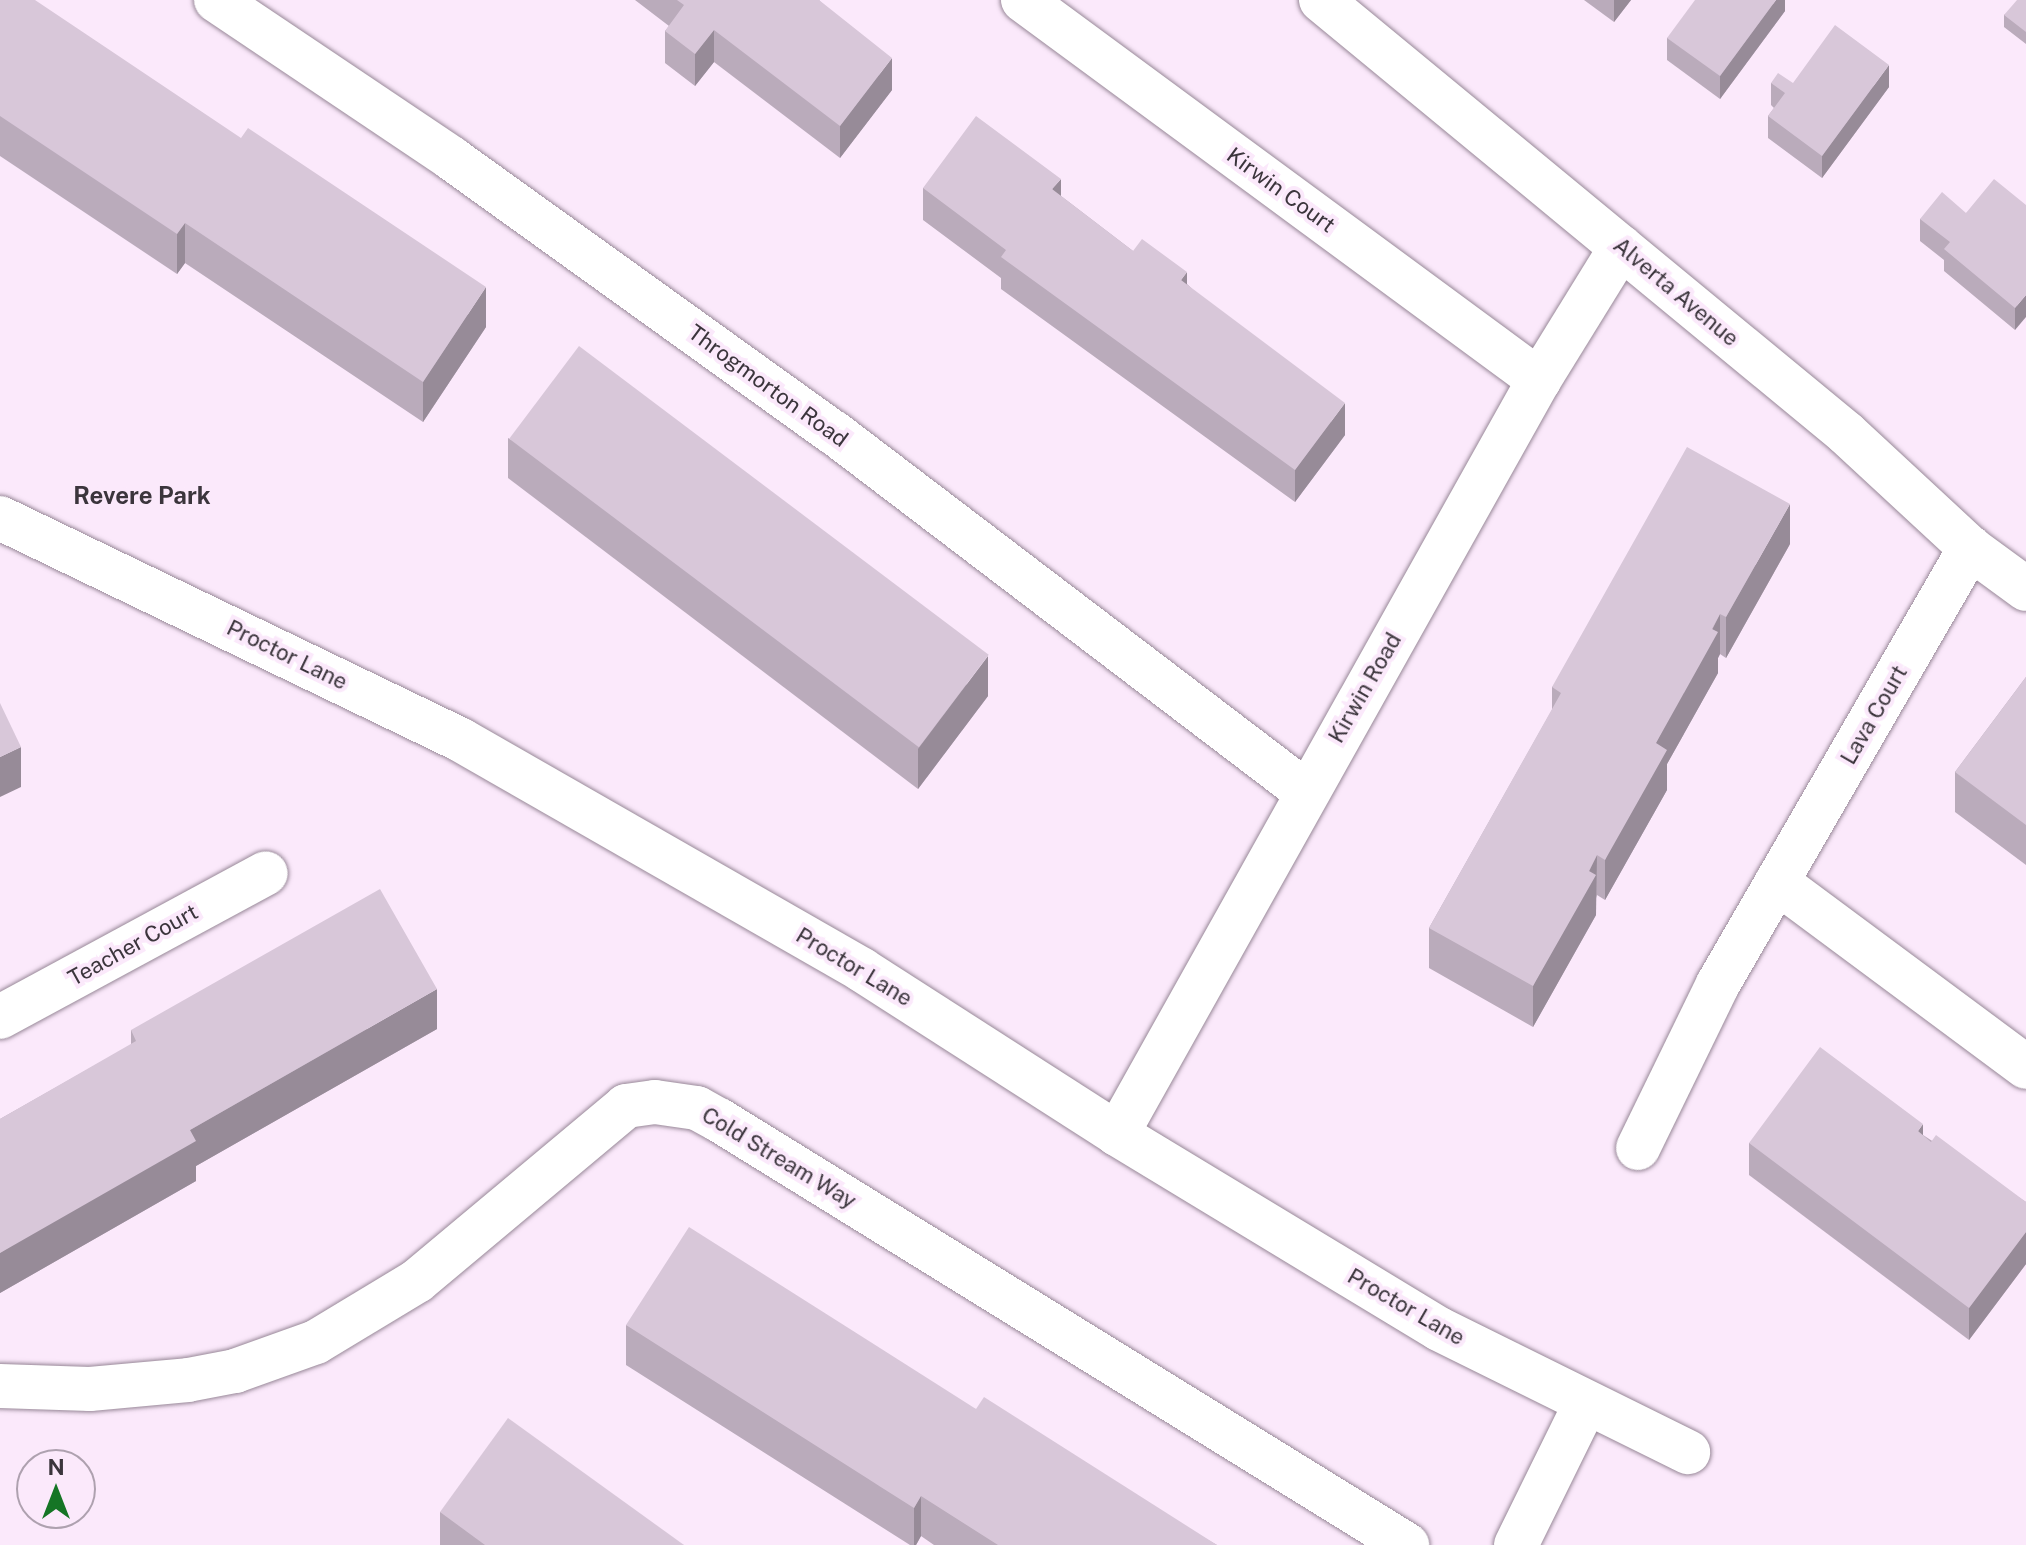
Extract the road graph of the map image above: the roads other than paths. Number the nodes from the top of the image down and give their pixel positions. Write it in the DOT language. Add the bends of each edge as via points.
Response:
graph roads {
  1 [pos="216,0"];
  2 [pos="1023,0"];
  3 [pos="1321,0"];
  4 [pos="1621,247"];
  5 [pos="1539,380"];
  6 [pos="0,518"];
  7 [pos="1970,548"];
  8 [pos="2026,589"];
  9 [pos="1306,792"];
  10 [pos="266,873"];
  11 [pos="1777,882"];
  12 [pos="0,1017"];
  13 [pos="2026,1067"];
  14 [pos="1117,1134"];
  15 [pos="1638,1148"];
  16 [pos="0,1386"];
  17 [pos="1585,1405"];
  18 [pos="1688,1452"];
  19 [pos="1407,1545"];
  20 [pos="1516,1545"];
  1 -- 9 [label="street, Throgmorton Road" via="451,158 833,432"];
  2 -- 5 [label="street, Kirwin Court"];
  3 -- 4 [label="street, Alverta Avenue"];
  4 -- 5 [label="street, Kirwin Road"];
  4 -- 7 [label="street, Alverta Avenue" via="1846,433"];
  5 -- 9 [label="street, Kirwin Road"];
  6 -- 14 [label="street, Proctor Lane" via="461,740 862,970"];
  7 -- 8 [label="street, Alverta Avenue"];
  7 -- 11 [label="street, Lava Court"];
  9 -- 14 [label="street, Kirwin Road"];
  10 -- 12 [label="street, Teacher Court"];
  11 -- 13 [label="street"];
  11 -- 15 [label="street, Lava Court" via="1718,984"];
  14 -- 17 [label="street, Proctor Lane" via="1439,1329"];
  16 -- 19 [label="street, Cold Stream Way" via="90,1389 188,1380 235,1371 316,1342 417,1281 626,1106 655,1102 697,1108 719,1120"];
  17 -- 18 [label="street, Proctor Lane"];
  17 -- 20 [label="street"];
}
